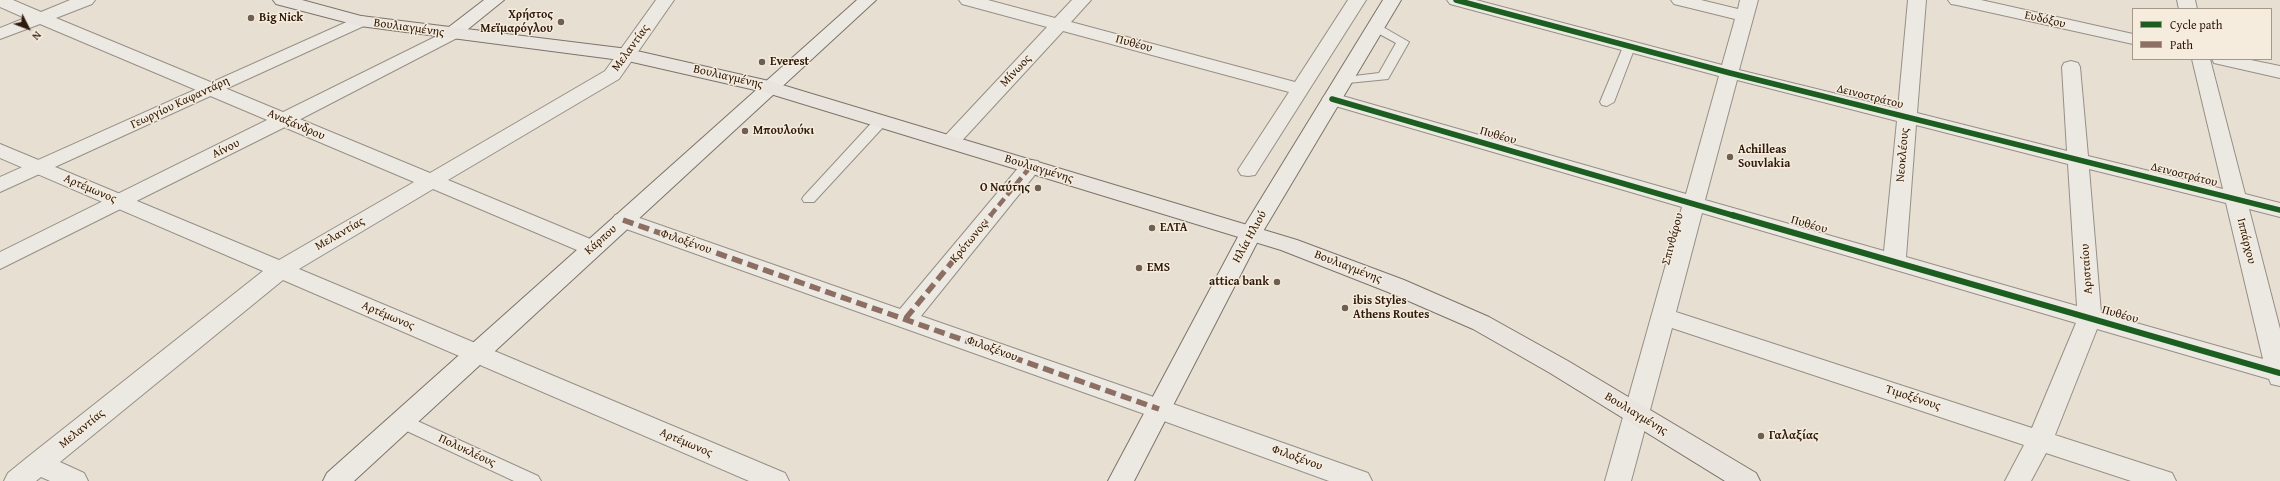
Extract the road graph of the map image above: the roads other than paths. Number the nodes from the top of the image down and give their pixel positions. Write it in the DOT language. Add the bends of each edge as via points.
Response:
graph roads {
  1 [pos="86,0"];
  2 [pos="282,0"];
  3 [pos="495,0"];
  4 [pos="665,0"];
  5 [pos="867,0"];
  6 [pos="968,0"];
  7 [pos="1082,0"];
  8 [pos="1358,0"];
  9 [pos="1392,0"];
  10 [pos="1456,0"];
  11 [pos="1680,0"];
  12 [pos="1917,0"];
  13 [pos="1957,0"];
  14 [pos="0,1"];
  15 [pos="1747,8"];
  16 [pos="42,18"];
  17 [pos="360,21"];
  18 [pos="1059,24"];
  19 [pos="1376,27"];
  20 [pos="0,34"];
  21 [pos="451,34"];
  22 [pos="2132,39"];
  23 [pos="1629,47"];
  24 [pos="628,55"];
  25 [pos="2201,60"];
  26 [pos="2225,60"];
  27 [pos="2071,67"];
  28 [pos="2280,72"];
  29 [pos="1730,73"];
  30 [pos="1343,81"];
  31 [pos="770,87"];
  32 [pos="211,89"];
  33 [pos="1300,89"];
  34 [pos="1332,100"];
  35 [pos="1607,102"];
  36 [pos="1906,117"];
  37 [pos="284,120"];
  38 [pos="881,121"];
  39 [pos="950,142"];
  40 [pos="0,150"];
  41 [pos="2079,161"];
  42 [pos="1031,166"];
  43 [pos="40,167"];
  44 [pos="1248,170"];
  45 [pos="429,182"];
  46 [pos="0,185"];
  47 [pos="809,199"];
  48 [pos="2236,199"];
  49 [pos="120,202"];
  50 [pos="1694,204"];
  51 [pos="2280,210"];
  52 [pos="623,220"];
  53 [pos="1251,233"];
  54 [pos="592,248"];
  55 [pos="0,261"];
  56 [pos="1894,261"];
  57 [pos="280,270"];
  58 [pos="1663,316"];
  59 [pos="906,318"];
  60 [pos="2090,318"];
  61 [pos="476,353"];
  62 [pos="2280,374"];
  63 [pos="1159,409"];
  64 [pos="1635,414"];
  65 [pos="402,421"];
  66 [pos="2040,440"];
  67 [pos="38,463"];
  68 [pos="17,481"];
  69 [pos="75,481"];
  70 [pos="336,481"];
  71 [pos="532,481"];
  72 [pos="776,481"];
  73 [pos="1122,481"];
  74 [pos="1359,481"];
  75 [pos="1618,481"];
  76 [pos="1747,481"];
  77 [pos="2018,481"];
  78 [pos="2163,481"];
  1 -- 16 [label="street"];
  2 -- 17 [label="main road, Βουλιαγμένης"];
  3 -- 21 [label="street, Αίνου"];
  4 -- 24 [label="street, Μελαντίας"];
  5 -- 31 [label="street, Κάρπου"];
  6 -- 18 [label="street, Πυθέου"];
  7 -- 18 [label="street, Μίνωος"];
  8 -- 33 [label="street"];
  9 -- 19 [label="street, Ηλία Ηλιού"];
  10 -- 23 [label="street, Δεινοστράτου"];
  11 -- 15 [label="street"];
  12 -- 36 [label="street, Νεοκλέους"];
  13 -- 22 [label="street, Ευδόξου"];
  14 -- 16 [label="street, Αναξάνδρου"];
  15 -- 29 [label="street, Σπινθάρου"];
  16 -- 20 [label="street"];
  16 -- 32 [label="street, Αναξάνδρου"];
  17 -- 21 [label="main road, Βουλιαγμένης"];
  17 -- 32 [label="street, Γεωργίου Καφαντάρη"];
  18 -- 33 [label="street, Πυθέου"];
  18 -- 39 [label="street, Μίνωος"];
  19 -- 30 [label="street, Ηλία Ηλιού"];
  19 -- 30 [label="lane" via="1403,42 1383,76"];
  21 -- 24 [label="main road, Βουλιαγμένης"];
  21 -- 37 [label="street, Αίνου"];
  23 -- 29 [label="street, Δεινοστράτου"];
  23 -- 35 [label="lane"];
  24 -- 31 [label="main road, Βουλιαγμένης"];
  24 -- 45 [label="street, Μελαντίας" via="612,75"];
  25 -- 48 [label="street, Ιππάρχου"];
  26 -- 28 [label="street"];
  27 -- 41 [label="street, Αρισταίου"];
  29 -- 36 [label="street, Δεινοστράτου"];
  29 -- 50 [label="street, Σπινθάρου"];
  30 -- 34 [label="street, Ηλία Ηλιού"];
  31 -- 38 [label="main road, Βουλιαγμένης"];
  31 -- 52 [label="street, Κάρπου"];
  32 -- 37 [label="street, Αναξάνδρου"];
  32 -- 43 [label="street, Γεωργίου Καφαντάρη"];
  33 -- 44 [label="street"];
  34 -- 50 [label="street, Πυθέου"];
  34 -- 53 [label="street, Ηλία Ηλιού"];
  36 -- 41 [label="street, Δεινοστράτου"];
  36 -- 56 [label="street, Νεοκλέους"];
  37 -- 45 [label="street, Αναξάνδρου"];
  37 -- 49 [label="street, Αίνου"];
  38 -- 39 [label="main road, Βουλιαγμένης"];
  38 -- 47 [label="lane"];
  39 -- 42 [label="main road, Βουλιαγμένης"];
  40 -- 43 [label="street, Αρτέμωνος"];
  41 -- 48 [label="street, Δεινοστράτου"];
  41 -- 60 [label="street, Αρισταίου"];
  42 -- 53 [label="main road, Βουλιαγμένης"];
  42 -- 59 [label="street, Κρότωνος"];
  43 -- 46 [label="street, Γεωργίου Καφαντάρη"];
  43 -- 49 [label="street, Αρτέμωνος"];
  45 -- 54 [label="street, Αναξάνδρου"];
  45 -- 57 [label="street, Μελαντίας"];
  48 -- 51 [label="street, Δεινοστράτου"];
  48 -- 62 [label="street, Ιππάρχου"];
  49 -- 55 [label="street, Αίνου"];
  49 -- 57 [label="street, Αρτέμωνος"];
  50 -- 56 [label="street, Πυθέου"];
  50 -- 58 [label="street, Σπινθάρου"];
  52 -- 54 [label="street, Κάρπου"];
  52 -- 59 [label="street, Φιλοξένου"];
  53 -- 63 [label="street, Ηλία Ηλιού"];
  53 -- 64 [label="main road, Βουλιαγμένης" via="1396,286 1481,323"];
  54 -- 61 [label="street, Κάρπου"];
  56 -- 60 [label="street, Πυθέου"];
  57 -- 61 [label="street, Αρτέμωνος"];
  57 -- 67 [label="street, Μελαντίας"];
  58 -- 64 [label="street, Σπινθάρου"];
  58 -- 66 [label="street, Τιμοξένους"];
  59 -- 63 [label="street, Φιλοξένου"];
  60 -- 62 [label="street, Πυθέου"];
  60 -- 66 [label="street, Αρισταίου"];
  61 -- 65 [label="street, Κάρπου"];
  61 -- 72 [label="street, Αρτέμωνος"];
  63 -- 73 [label="street, Ηλία Ηλιού"];
  63 -- 74 [label="street, Φιλοξένου"];
  64 -- 75 [label="street, Σπινθάρου"];
  64 -- 76 [label="main road, Βουλιαγμένης"];
  65 -- 70 [label="street, Κάρπου"];
  65 -- 71 [label="lane, Πολυκλέους"];
  66 -- 77 [label="street, Αρισταίου"];
  66 -- 78 [label="street, Τιμοξένους"];
  67 -- 68 [label="street, Μελαντίας"];
  67 -- 69 [label="street"];
}
